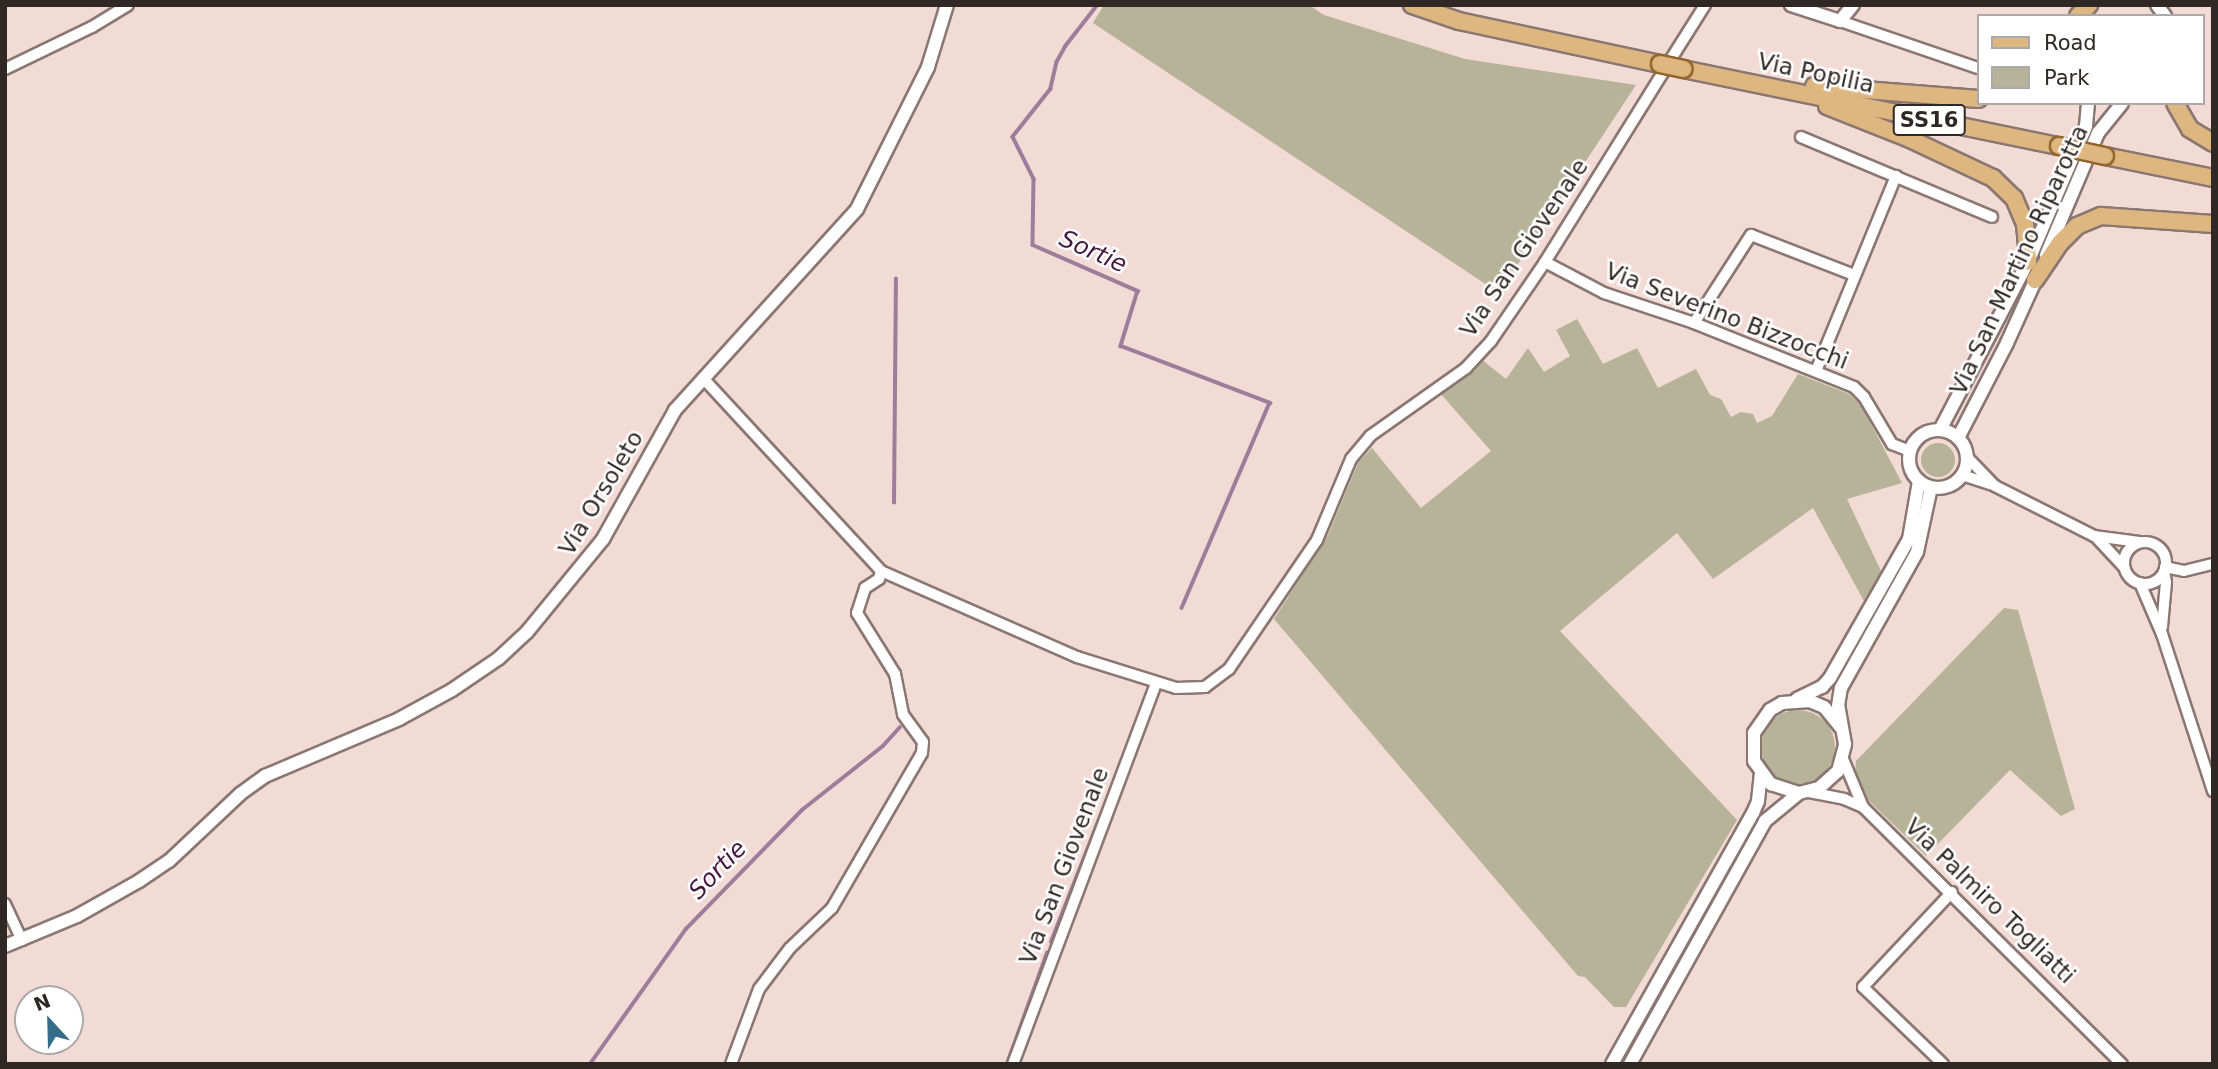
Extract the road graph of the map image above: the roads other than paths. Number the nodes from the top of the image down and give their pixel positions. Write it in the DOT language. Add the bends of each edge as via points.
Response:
graph roads {
  1 [pos="128,5"];
  2 [pos="947,5"];
  3 [pos="1412,5"];
  4 [pos="1705,5"];
  5 [pos="1791,5"];
  6 [pos="1853,5"];
  7 [pos="1840,21"];
  8 [pos="1670,66"];
  9 [pos="1976,67"];
  10 [pos="5,69"];
  11 [pos="1738,81"];
  12 [pos="1800,93"];
  13 [pos="1976,99"];
  14 [pos="2088,105"];
  15 [pos="2120,105"];
  16 [pos="2176,105"];
  17 [pos="1801,137"];
  18 [pos="2213,143"];
  19 [pos="1896,176"];
  20 [pos="2213,178"];
  21 [pos="1992,217"];
  22 [pos="2213,224"];
  23 [pos="1545,262"];
  24 [pos="2028,262"];
  25 [pos="1854,275"];
  26 [pos="2035,280"];
  27 [pos="1694,323"];
  28 [pos="1816,371"];
  29 [pos="703,378"];
  30 [pos="1940,430"];
  31 [pos="1958,438"];
  32 [pos="1910,451"];
  33 [pos="1967,457"];
  34 [pos="1962,475"];
  35 [pos="1925,484"];
  36 [pos="1996,486"];
  37 [pos="2094,536"];
  38 [pos="2140,542"];
  39 [pos="2213,564"];
  40 [pos="2124,568"];
  41 [pos="2165,569"];
  42 [pos="881,570"];
  43 [pos="2140,583"];
  44 [pos="2162,634"];
  45 [pos="1156,683"];
  46 [pos="1796,700"];
  47 [pos="1842,729"];
  48 [pos="1843,759"];
  49 [pos="2210,771"];
  50 [pos="1761,774"];
  51 [pos="2213,791"];
  52 [pos="1803,792"];
  53 [pos="1863,807"];
  54 [pos="1952,892"];
  55 [pos="5,904"];
  56 [pos="22,940"];
  57 [pos="5,946"];
  58 [pos="731,1064"];
  59 [pos="1013,1064"];
  60 [pos="1612,1064"];
  61 [pos="1630,1064"];
  62 [pos="1943,1064"];
  63 [pos="2122,1064"];
  1 -- 10 [label="street"];
  2 -- 29 [label="street, Via Orsoleto" via="928,67 857,209"];
  3 -- 8 [label="main road, Via Popilia / SS16" via="1460,21"];
  4 -- 8 [label="street, Via San Giovenale"];
  5 -- 7 [label="street"];
  6 -- 7 [label="street"];
  7 -- 9 [label="street"];
  8 -- 11 [label="main road, Via Popilia / SS16"];
  8 -- 23 [label="street, Via San Giovenale"];
  11 -- 12 [label="main road, Via Popilia / SS16"];
  11 -- 13 [label="main road"];
  12 -- 20 [label="main road, Via Popilia / SS16, bridge"];
  12 -- 24 [label="main road" via="1993,178 2014,198 2022,216"];
  14 -- 24 [label="street, Via San Martino Riparotta" via="2086,126"];
  15 -- 26 [label="street, Via San Martino Riparotta" via="2098,133"];
  16 -- 18 [label="main road" via="2190,129"];
  17 -- 19 [label="street"];
  19 -- 21 [label="street"];
  19 -- 25 [label="street"];
  22 -- 26 [label="main road" via="2101,216 2077,226"];
  23 -- 27 [label="street, Via Severino Bizzocchi" via="1604,293"];
  23 -- 45 [label="street, Via San Giovenale" via="1466,368 1370,436 1351,459 1317,540 1230,670 1205,687"];
  24 -- 30 [label="street, Via San Martino Riparotta"];
  25 -- 27 [label="street" via="1751,235"];
  25 -- 28 [label="street"];
  26 -- 31 [label="street, Via San Martino Riparotta"];
  27 -- 28 [label="street, Via Severino Bizzocchi"];
  28 -- 32 [label="street, Via Severino Bizzocchi" via="1854,387 1892,444"];
  29 -- 42 [label="street, Via San Giovenale"];
  29 -- 56 [label="street, Via Orsoleto" via="675,410 603,539 566,588 499,658 399,719 265,776 169,861 77,916"];
  30 -- 31 [label="street"];
  30 -- 32 [label="street" via="1921,435"];
  31 -- 33 [label="street"];
  32 -- 35 [label="street" via="1910,467"];
  33 -- 34 [label="street"];
  33 -- 36 [label="street"];
  34 -- 35 [label="street" via="1948,486"];
  34 -- 36 [label="street"];
  35 -- 46 [label="street" via="1909,539 1830,678"];
  35 -- 47 [label="street" via="1917,552 1842,688 1838,706"];
  36 -- 37 [label="street"];
  37 -- 38 [label="street"];
  37 -- 40 [label="street"];
  38 -- 40 [label="street" via="2125,554"];
  38 -- 41 [label="street" via="2157,546 2164,555"];
  39 -- 41 [label="street" via="2184,571"];
  40 -- 43 [label="street"];
  41 -- 43 [label="street" via="2152,583"];
  41 -- 44 [label="street"];
  42 -- 45 [label="street, Via San Giovenale" via="1077,657"];
  42 -- 58 [label="street" via="879,579 865,587 857,613 895,674 902,714 923,742 922,753 832,908 790,948 758,989"];
  43 -- 44 [label="street"];
  44 -- 49 [label="street"];
  45 -- 59 [label="street, Via San Giovenale"];
  46 -- 47 [label="street" via="1824,707"];
  46 -- 50 [label="street" via="1769,710 1754,733 1754,761"];
  47 -- 48 [label="street"];
  48 -- 52 [label="street" via="1830,780"];
  48 -- 53 [label="street, Via Palmiro Togliatti"];
  49 -- 51 [label="street"];
  50 -- 52 [label="street" via="1778,788"];
  50 -- 60 [label="street" via="1753,813"];
  52 -- 53 [label="street"];
  52 -- 61 [label="street" via="1765,821"];
  53 -- 54 [label="street, Via Palmiro Togliatti"];
  54 -- 62 [label="street" via="1863,986"];
  54 -- 63 [label="street, Via Palmiro Togliatti"];
  55 -- 56 [label="street"];
  56 -- 57 [label="street, Via Orsoleto"];
}
